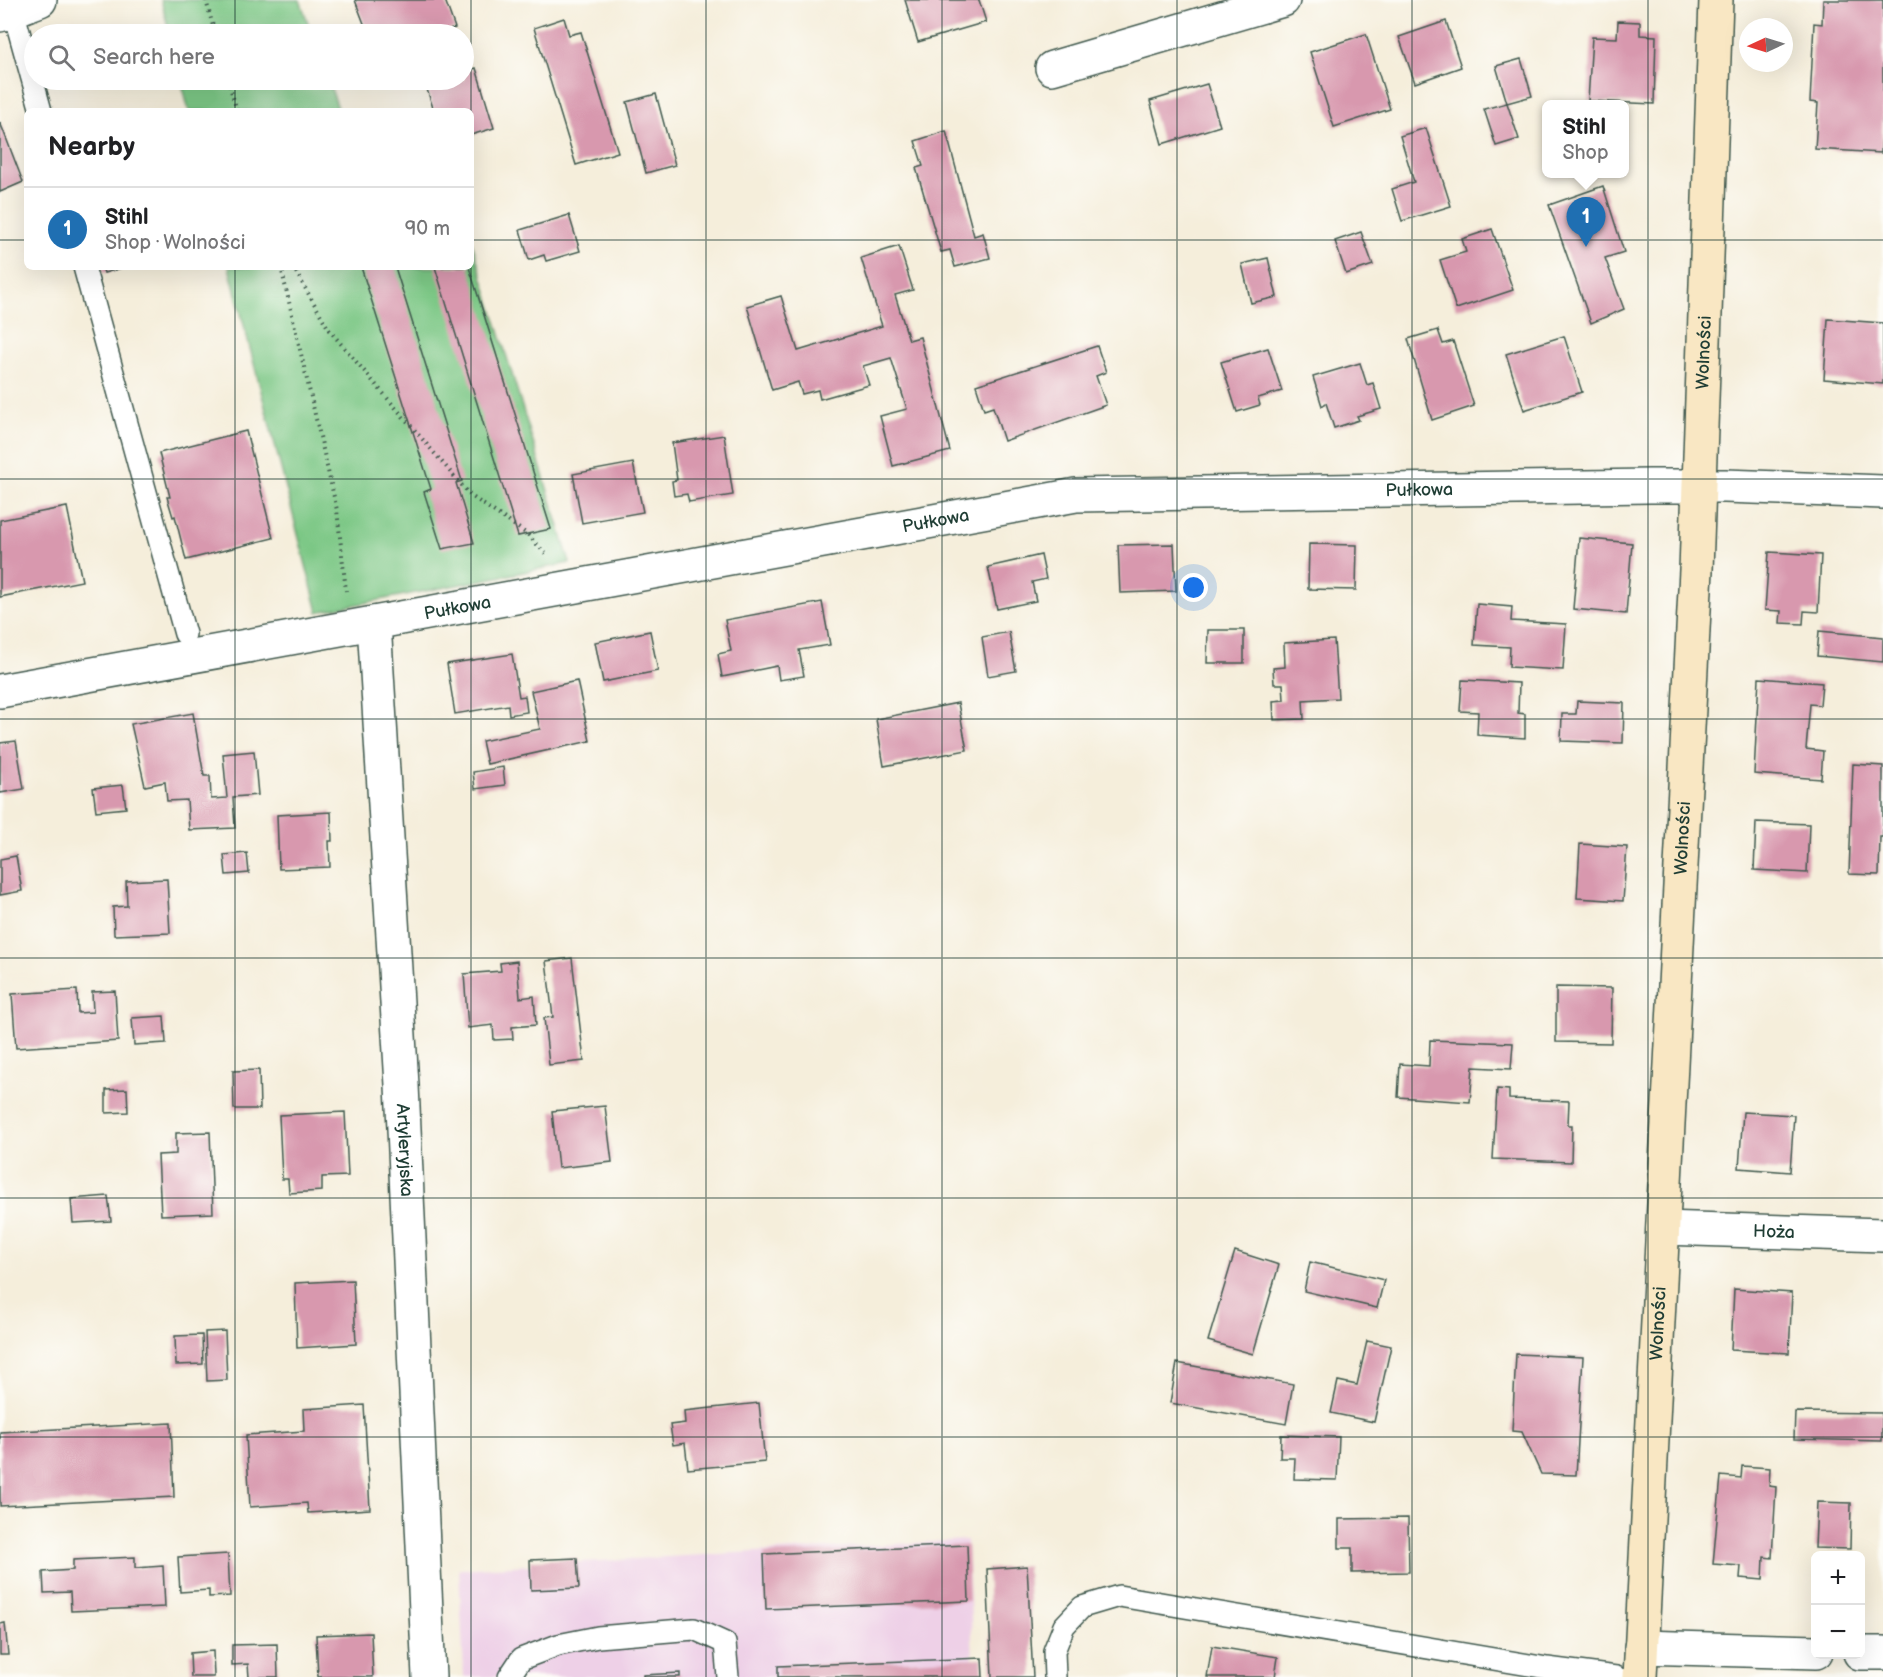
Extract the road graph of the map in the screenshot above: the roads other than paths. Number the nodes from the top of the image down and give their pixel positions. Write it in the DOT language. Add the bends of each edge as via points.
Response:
graph roads {
  1 [pos="1283,0"];
  2 [pos="1716,0"];
  3 [pos="17,8"];
  4 [pos="24,38"];
  5 [pos="1052,68"];
  6 [pos="36,90"];
  7 [pos="40,108"];
  8 [pos="85,270"];
  9 [pos="1699,486"];
  10 [pos="1883,492"];
  11 [pos="362,625"];
  12 [pos="185,634"];
  13 [pos="0,691"];
  14 [pos="1664,1228"];
  15 [pos="1883,1234"];
  16 [pos="1811,1652"];
  17 [pos="1865,1653"];
  18 [pos="1883,1653"];
  19 [pos="1641,1662"];
  20 [pos="429,1677"];
  21 [pos="509,1677"];
  22 [pos="728,1677"];
  23 [pos="1055,1677"];
  24 [pos="1616,1677"];
  1 -- 5 [label="street"];
  2 -- 9 [label="street, Wolności"];
  3 -- 4 [label="lane"];
  6 -- 7 [label="lane"];
  8 -- 12 [label="lane"];
  9 -- 10 [label="street, Pułkowa"];
  9 -- 11 [label="street, Pułkowa" via="1076,495"];
  9 -- 14 [label="street, Wolności"];
  11 -- 13 [label="street, Pułkowa"];
  11 -- 20 [label="street, Artyleryjska" via="402,1086"];
  14 -- 15 [label="street, Hoża"];
  14 -- 19 [label="street, Wolności"];
  16 -- 19 [label="street"];
  17 -- 18 [label="street"];
  21 -- 22 [label="lane" via="521,1659 558,1645 598,1637 694,1629 725,1643"];
  23 -- 24 [label="lane" via="1054,1651 1064,1626 1082,1608 1119,1596"];
}
